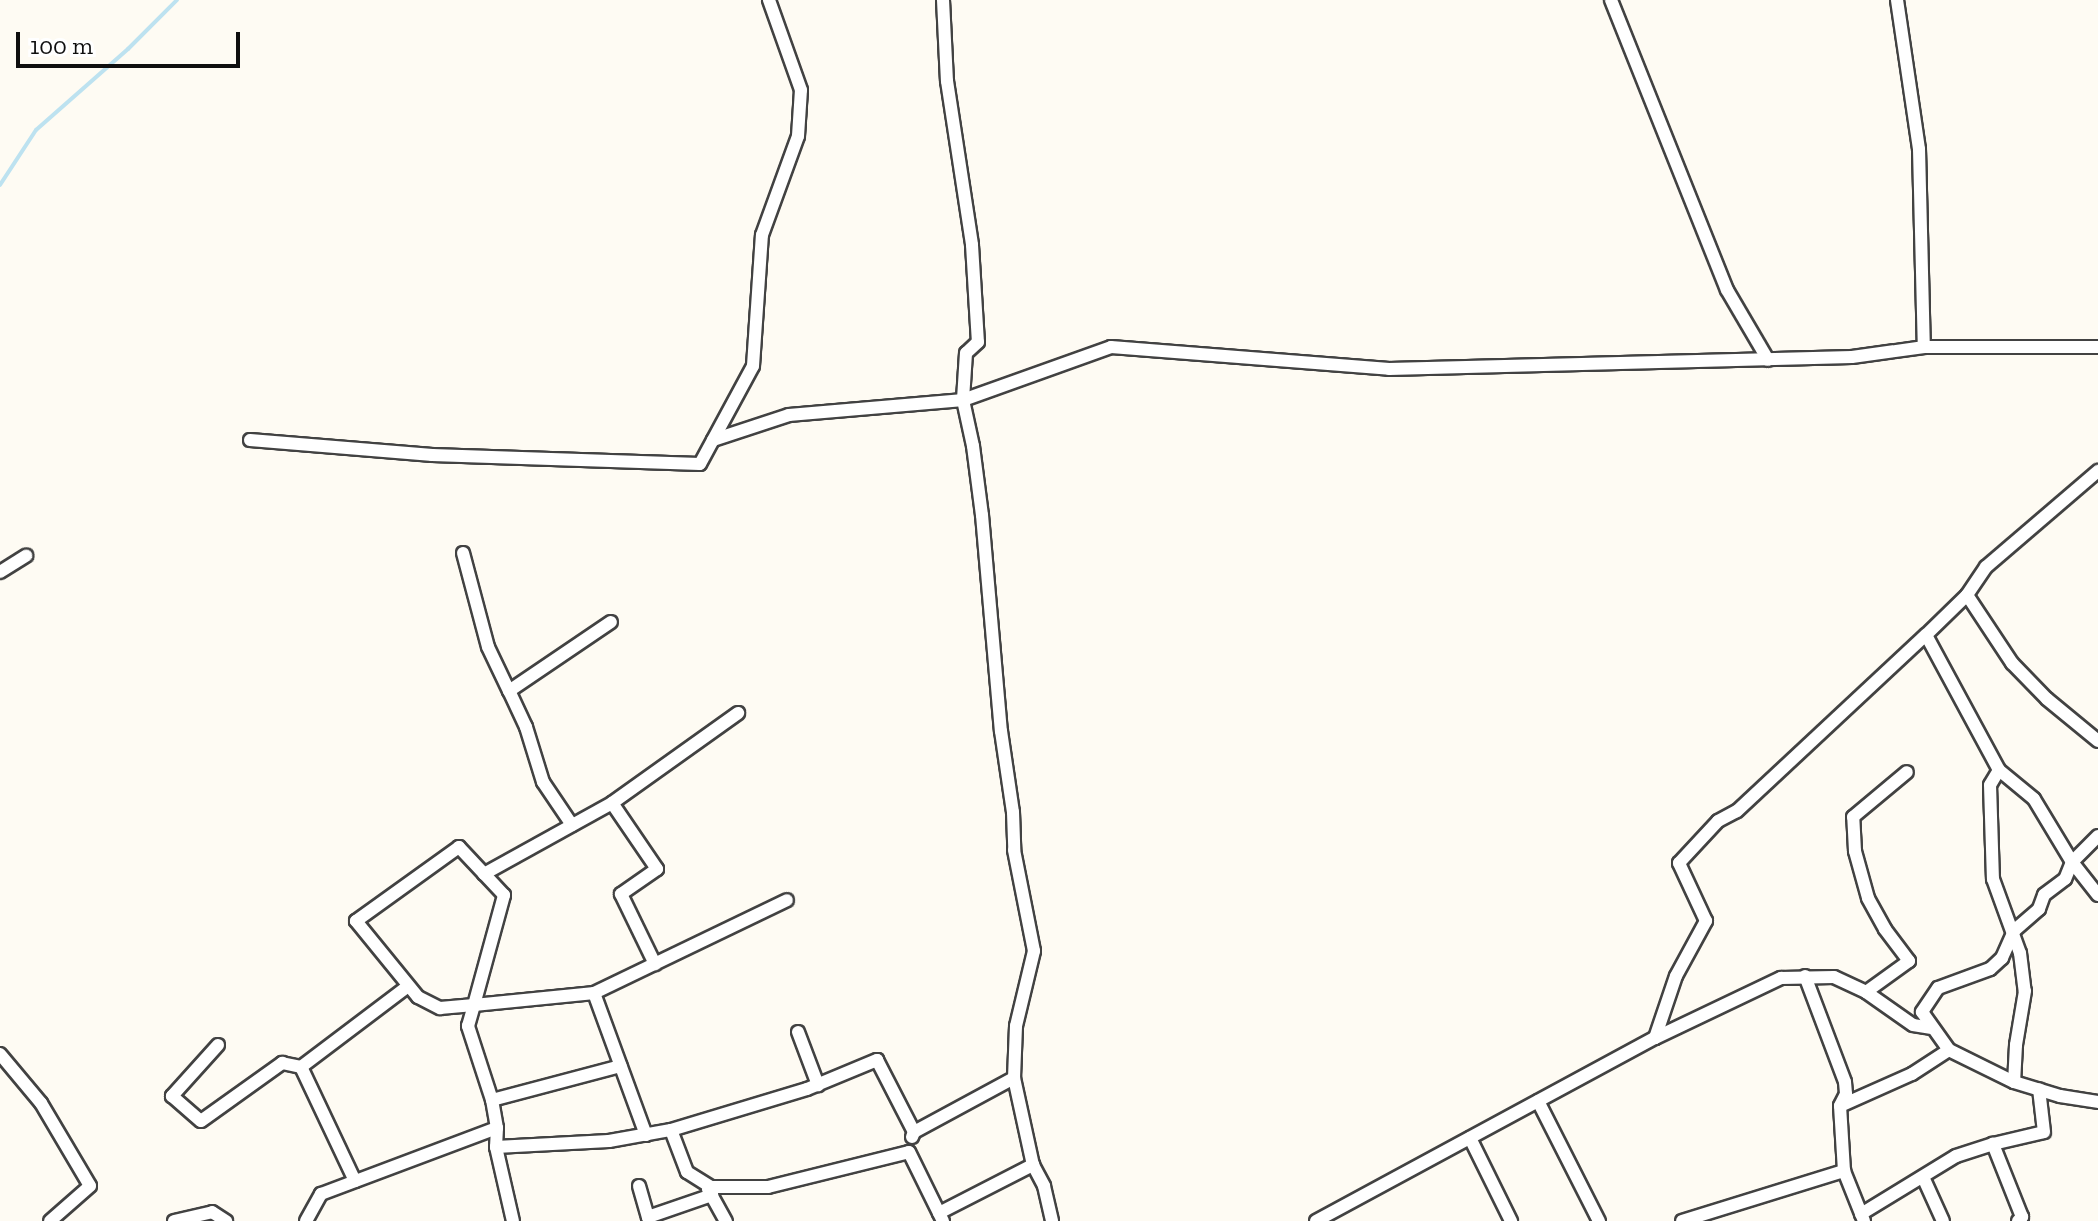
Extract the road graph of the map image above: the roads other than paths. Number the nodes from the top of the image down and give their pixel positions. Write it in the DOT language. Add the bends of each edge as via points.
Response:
graph roads {
  1 [pos="769,0"];
  2 [pos="943,0"];
  3 [pos="1611,0"];
  4 [pos="1897,0"];
  5 [pos="1924,347"];
  6 [pos="2098,347"];
  7 [pos="1768,360"];
  8 [pos="963,400"];
  9 [pos="250,440"];
  10 [pos="713,440"];
  11 [pos="2098,471"];
  12 [pos="463,553"];
  13 [pos="26,556"];
  14 [pos="0,572"];
  15 [pos="1967,595"];
  16 [pos="611,622"];
  17 [pos="1926,635"];
  18 [pos="509,691"];
  19 [pos="738,713"];
  20 [pos="2098,741"];
  21 [pos="1999,770"];
  22 [pos="1907,772"];
  23 [pos="612,803"];
  24 [pos="572,825"];
  25 [pos="2098,836"];
  26 [pos="2072,862"];
  27 [pos="484,874"];
  28 [pos="2098,895"];
  29 [pos="787,900"];
  30 [pos="2013,934"];
  31 [pos="655,964"];
  32 [pos="1805,976"];
  33 [pos="408,986"];
  34 [pos="1866,992"];
  35 [pos="594,993"];
  36 [pos="474,1005"];
  37 [pos="1932,1028"];
  38 [pos="798,1032"];
  39 [pos="1655,1038"];
  40 [pos="218,1045"];
  41 [pos="1949,1050"];
  42 [pos="0,1054"];
  43 [pos="621,1066"];
  44 [pos="301,1067"];
  45 [pos="1014,1078"];
  46 [pos="2014,1082"];
  47 [pos="818,1085"];
  48 [pos="2039,1089"];
  49 [pos="492,1100"];
  50 [pos="1538,1101"];
  51 [pos="2098,1102"];
  52 [pos="1840,1106"];
  53 [pos="497,1128"];
  54 [pos="671,1130"];
  55 [pos="914,1132"];
  56 [pos="646,1135"];
  57 [pos="1470,1138"];
  58 [pos="1993,1144"];
  59 [pos="496,1147"];
  60 [pos="909,1152"];
  61 [pos="1033,1165"];
  62 [pos="1844,1171"];
  63 [pos="1923,1177"];
  64 [pos="355,1181"];
  65 [pos="639,1186"];
  66 [pos="708,1189"];
  67 [pos="214,1217"];
  68 [pos="1863,1217"];
  69 [pos="648,1219"];
  70 [pos="941,1219"];
  71 [pos="50,1221"];
  72 [pos="174,1221"];
  73 [pos="226,1221"];
  74 [pos="306,1221"];
  75 [pos="513,1221"];
  76 [pos="726,1221"];
  77 [pos="1052,1221"];
  78 [pos="1316,1221"];
  79 [pos="1511,1221"];
  80 [pos="1599,1221"];
  81 [pos="1682,1221"];
  82 [pos="1943,1221"];
  83 [pos="2018,1221"];
  1 -- 10 [label="street" via="801,90 798,136 762,235 753,366"];
  2 -- 8 [label="street" via="947,81 972,245 978,342 966,353"];
  3 -- 7 [label="street" via="1727,290"];
  4 -- 5 [label="street" via="1919,149"];
  5 -- 6 [label="street"];
  5 -- 7 [label="street"];
  7 -- 8 [label="street" via="1389,369 1111,347"];
  8 -- 10 [label="street" via="789,415"];
  8 -- 45 [label="street" via="982,515 1014,850 1034,951 1016,1026"];
  9 -- 10 [label="street" via="432,455 700,464"];
  11 -- 15 [label="street" via="1986,567"];
  12 -- 18 [label="street" via="488,647"];
  13 -- 14 [label="street"];
  15 -- 17 [label="street"];
  15 -- 20 [label="street" via="2012,663"];
  16 -- 18 [label="street"];
  17 -- 21 [label="street"];
  17 -- 39 [label="street" via="1737,811 1718,821 1679,863 1706,921 1676,976"];
  18 -- 24 [label="street" via="543,782"];
  19 -- 23 [label="street"];
  21 -- 26 [label="street" via="2034,799"];
  21 -- 30 [label="street" via="1990,785 1993,879"];
  22 -- 34 [label="street" via="1853,817 1855,851 1868,898 1909,961"];
  23 -- 24 [label="street"];
  23 -- 31 [label="street" via="657,869 621,894"];
  24 -- 27 [label="street"];
  25 -- 26 [label="street"];
  26 -- 28 [label="street"];
  26 -- 30 [label="street" via="2065,879 2044,895 2039,909"];
  27 -- 33 [label="street" via="459,847 356,921"];
  27 -- 36 [label="street" via="504,895"];
  29 -- 31 [label="street"];
  30 -- 37 [label="street" via="1990,969 1933,991 1922,1012"];
  30 -- 46 [label="street" via="2025,991"];
  31 -- 35 [label="street"];
  32 -- 34 [label="street" via="1834,977"];
  32 -- 39 [label="street" via="1781,978"];
  32 -- 52 [label="street" via="1845,1082"];
  33 -- 36 [label="street" via="440,1008"];
  33 -- 44 [label="street"];
  34 -- 37 [label="street" via="1913,1025"];
  35 -- 36 [label="street"];
  35 -- 43 [label="street"];
  36 -- 49 [label="street" via="468,1026"];
  37 -- 41 [label="street"];
  38 -- 47 [label="street"];
  39 -- 50 [label="street"];
  40 -- 44 [label="street" via="172,1096 201,1121 282,1063"];
  41 -- 46 [label="street"];
  41 -- 52 [label="street" via="1912,1074"];
  42 -- 71 [label="street" via="41,1103 90,1186"];
  43 -- 49 [label="street"];
  43 -- 56 [label="street"];
  44 -- 64 [label="street"];
  45 -- 55 [label="street"];
  45 -- 61 [label="street"];
  46 -- 48 [label="street"];
  47 -- 54 [label="street"];
  47 -- 55 [label="street" via="877,1060"];
  48 -- 51 [label="street"];
  48 -- 58 [label="street" via="2044,1132"];
  49 -- 53 [label="street"];
  50 -- 57 [label="street"];
  50 -- 80 [label="street"];
  52 -- 62 [label="street"];
  53 -- 59 [label="street"];
  53 -- 64 [label="street"];
  54 -- 56 [label="street"];
  54 -- 66 [label="street" via="687,1172"];
  55 -- 60 [label="street"];
  56 -- 59 [label="street"];
  57 -- 78 [label="street"];
  57 -- 79 [label="street"];
  58 -- 63 [label="street" via="1956,1156"];
  58 -- 83 [label="street" via="2022,1217"];
  59 -- 75 [label="street"];
  60 -- 66 [label="street" via="768,1187"];
  60 -- 70 [label="street"];
  61 -- 70 [label="street"];
  61 -- 77 [label="street"];
  62 -- 68 [label="street"];
  62 -- 81 [label="street"];
  63 -- 68 [label="street"];
  63 -- 82 [label="street"];
  64 -- 74 [label="street" via="321,1194"];
  65 -- 69 [label="street"];
  66 -- 69 [label="street"];
  66 -- 76 [label="street"];
  67 -- 72 [label="street"];
  67 -- 73 [label="street"];
}
